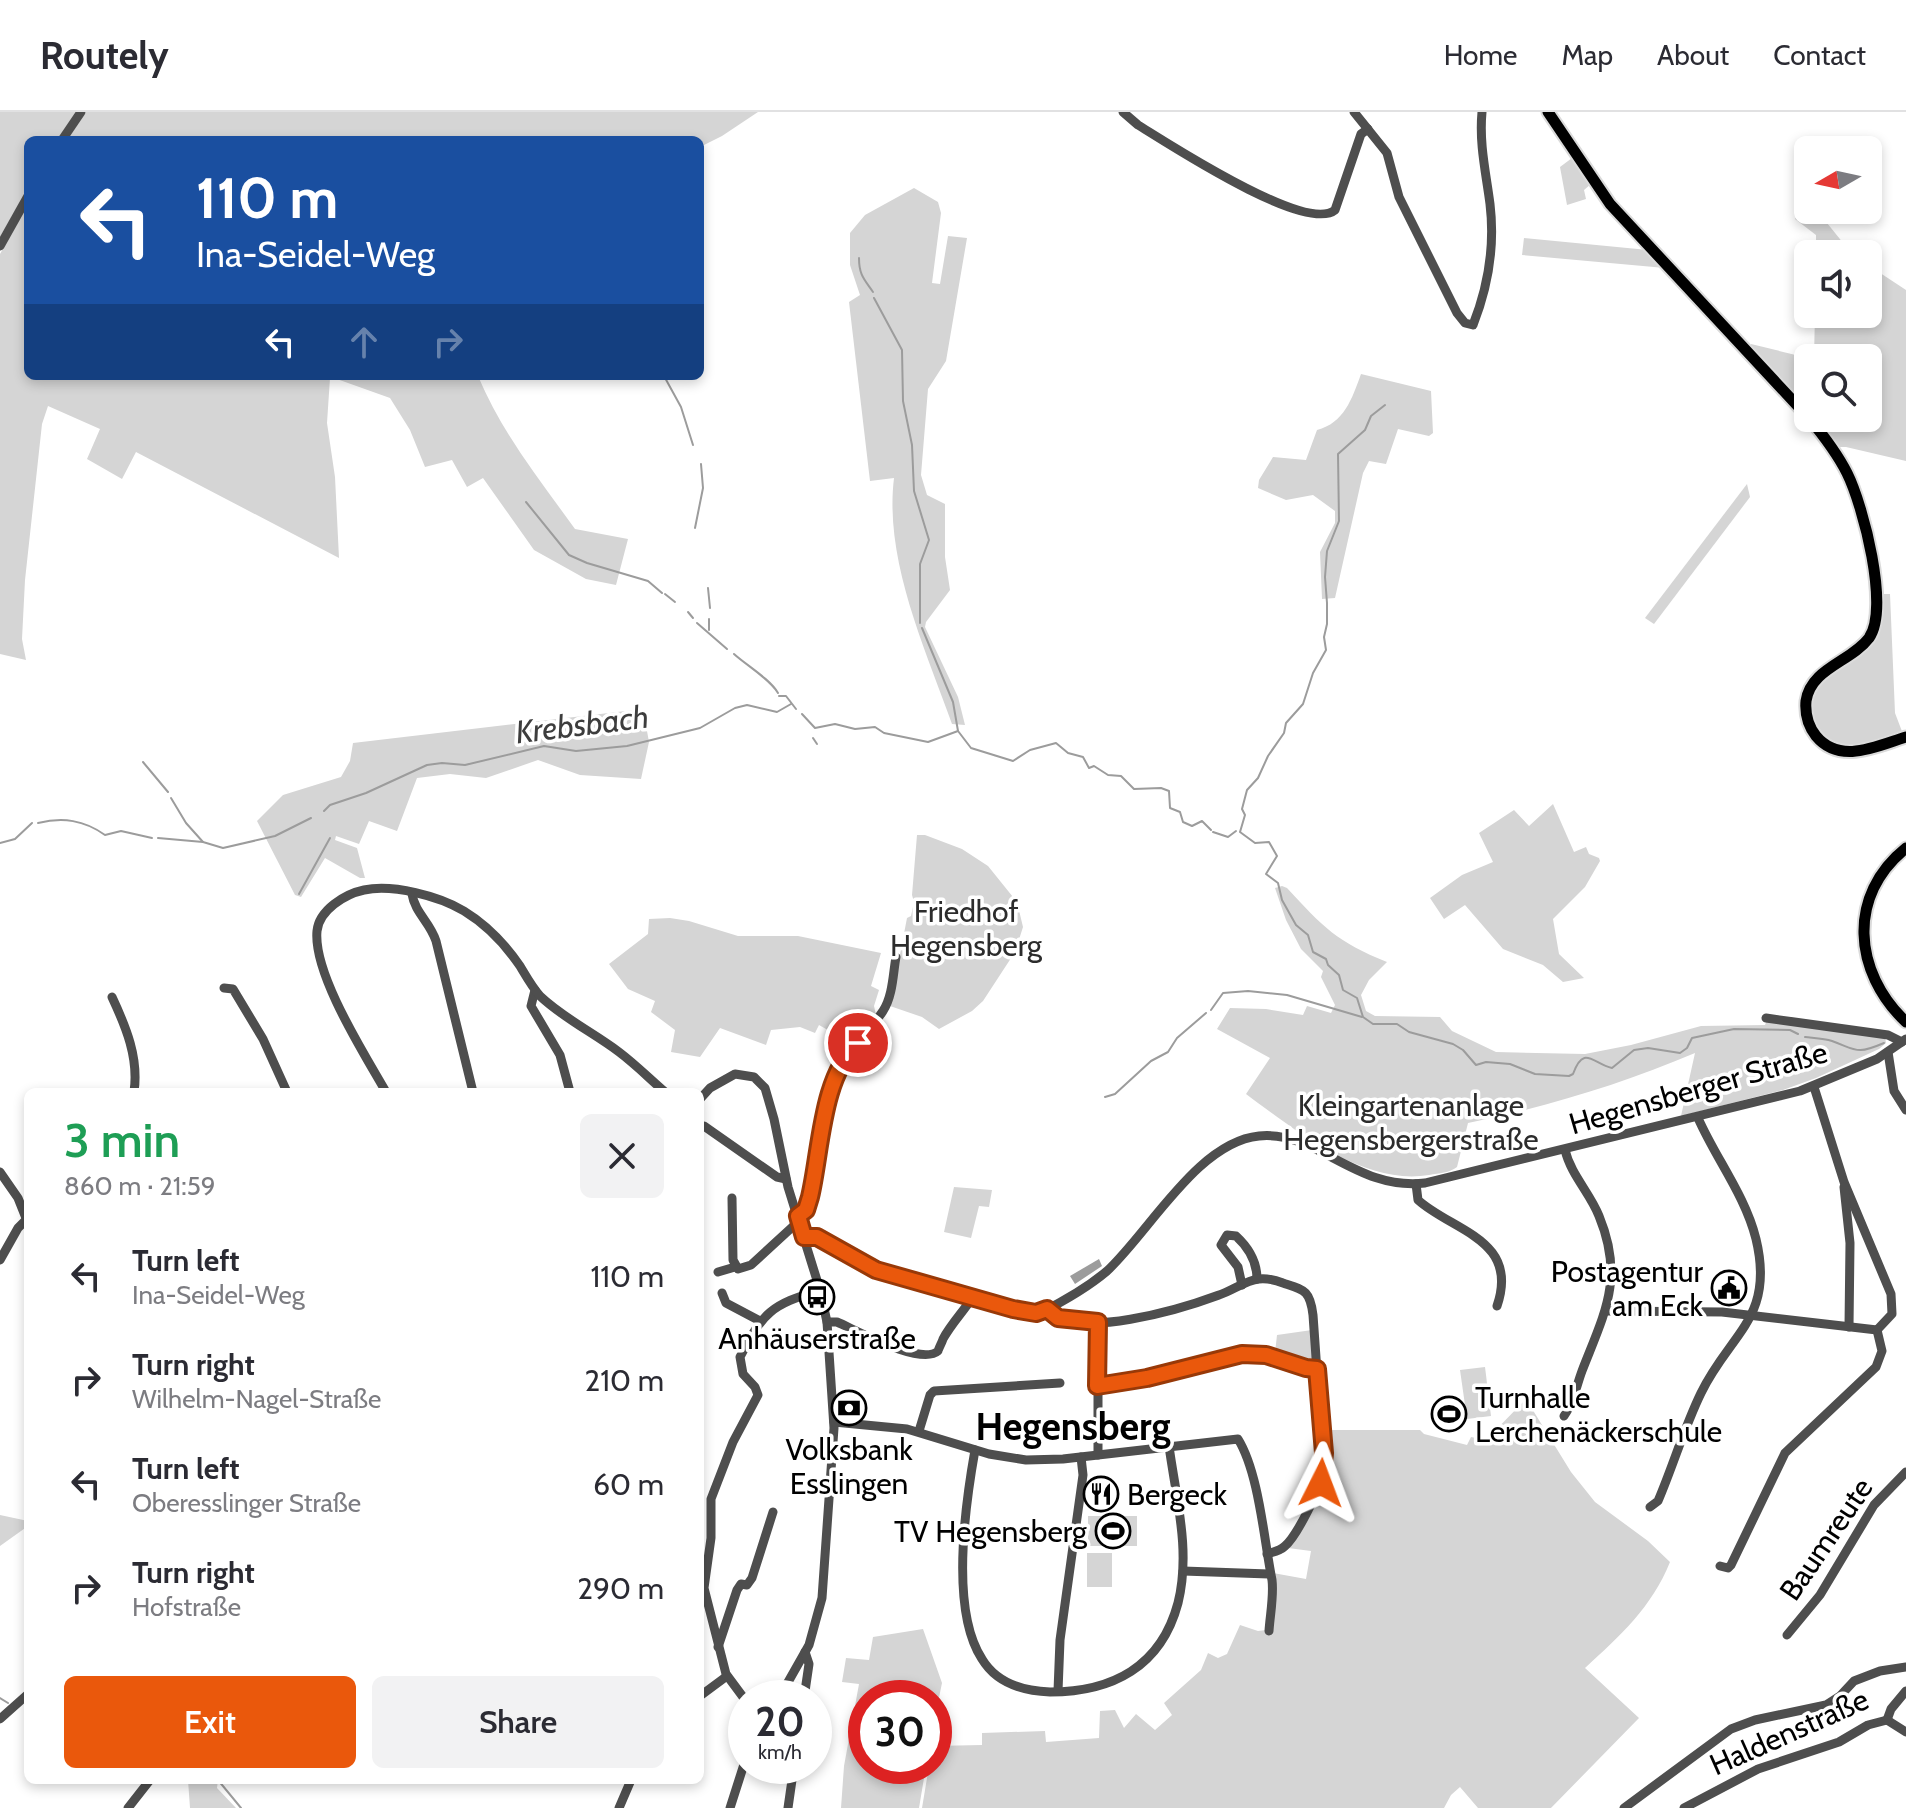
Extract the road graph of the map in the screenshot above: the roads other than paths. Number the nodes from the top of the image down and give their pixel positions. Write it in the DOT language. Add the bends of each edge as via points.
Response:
graph roads {
  1 [pos="81,112"];
  2 [pos="1123,112"];
  3 [pos="1354,112"];
  4 [pos="1482,112"];
  5 [pos="1548,112"];
  6 [pos="1368,129"];
  7 [pos="65,136"];
  8 [pos="24,203"];
  9 [pos="0,246"];
  10 [pos="1794,403"];
  11 [pos="1818,432"];
  12 [pos="1906,737"];
  13 [pos="1906,848"];
  14 [pos="412,894"];
  15 [pos="896,957"];
  16 [pos="224,988"];
  17 [pos="535,990"];
  18 [pos="112,997"];
  19 [pos="1766,1018"];
  20 [pos="1906,1022"];
  21 [pos="1904,1040"];
  22 [pos="1888,1052"];
  23 [pos="1814,1087"];
  24 [pos="134,1088"];
  25 [pos="285,1088"];
  26 [pos="384,1088"];
  27 [pos="472,1088"];
  28 [pos="569,1088"];
  29 [pos="660,1088"];
  30 [pos="704,1095"];
  31 [pos="1906,1110"];
  32 [pos="1698,1118"];
  33 [pos="704,1126"];
  34 [pos="1565,1150"];
  35 [pos="0,1172"];
  36 [pos="786,1179"];
  37 [pos="1844,1182"];
  38 [pos="1416,1184"];
  39 [pos="732,1198"];
  40 [pos="1855,1207"];
  41 [pos="24,1213"];
  42 [pos="799,1218"];
  43 [pos="24,1223"];
  44 [pos="804,1237"];
  45 [pos="1850,1243"];
  46 [pos="0,1260"];
  47 [pos="735,1267"];
  48 [pos="718,1272"];
  49 [pos="1257,1279"];
  50 [pos="1242,1285"];
  51 [pos="820,1290"];
  52 [pos="722,1293"];
  53 [pos="972,1298"];
  54 [pos="1497,1306"];
  55 [pos="1047,1309"];
  56 [pos="1607,1311"];
  57 [pos="1753,1316"];
  58 [pos="760,1321"];
  59 [pos="827,1322"];
  60 [pos="1098,1322"];
  61 [pos="1849,1327"];
  62 [pos="1877,1330"];
  63 [pos="1317,1369"];
  64 [pos="1060,1383"];
  65 [pos="1097,1386"];
  66 [pos="1564,1416"];
  67 [pos="834,1422"];
  68 [pos="919,1431"];
  69 [pos="1169,1446"];
  70 [pos="975,1450"];
  71 [pos="1098,1455"];
  72 [pos="1081,1457"];
  73 [pos="1906,1472"];
  74 [pos="1650,1507"];
  75 [pos="773,1512"];
  76 [pos="1267,1554"];
  77 [pos="1720,1566"];
  78 [pos="1183,1571"];
  79 [pos="1269,1574"];
  80 [pos="1269,1631"];
  81 [pos="1787,1635"];
  82 [pos="718,1647"];
  83 [pos="805,1652"];
  84 [pos="1906,1667"];
  85 [pos="727,1676"];
  86 [pos="730,1680"];
  87 [pos="789,1680"];
  88 [pos="807,1680"];
  89 [pos="1058,1691"];
  90 [pos="1906,1691"];
  91 [pos="704,1693"];
  92 [pos="24,1698"];
  93 [pos="0,1719"];
  94 [pos="1887,1720"];
  95 [pos="1906,1732"];
  96 [pos="147,1784"];
  97 [pos="629,1784"];
  98 [pos="738,1784"];
  99 [pos="791,1784"];
  100 [pos="128,1808"];
  101 [pos="619,1808"];
  102 [pos="730,1808"];
  103 [pos="788,1808"];
  104 [pos="1624,1808"];
  105 [pos="1684,1808"];
  1 -- 7 [label="street"];
  2 -- 6 [label="street" via="1257,194 1312,214 1334,211 1361,134"];
  3 -- 6 [label="street"];
  4 -- 6 [label="street" via="1490,264 1473,325 1457,313 1399,197 1387,153"];
  5 -- 10 [label="main road" via="1610,204"];
  8 -- 9 [label="street"];
  11 -- 12 [label="main road" via="1856,493 1877,614 1865,642 1812,685 1807,720 1820,741 1841,751"];
  13 -- 20 [label="main road" via="1873,886 1864,930 1874,980"];
  14 -- 17 [label="street" via="437,898 478,921 507,948"];
  14 -- 26 [label="street" via="383,889 354,893 329,908 317,929 328,981"];
  14 -- 27 [label="street" via="415,908 434,933"];
  15 -- 42 [label="street" via="886,1005 844,1060 831,1093 810,1197"];
  16 -- 25 [label="street" via="233,989 249,1014"];
  17 -- 28 [label="street" via="531,1006 560,1055"];
  17 -- 29 [label="street"];
  18 -- 24 [label="street" via="131,1047"];
  19 -- 21 [label="street"];
  21 -- 22 [label="street, Hegensberger Straße"];
  22 -- 23 [label="street, Hegensberger Straße"];
  22 -- 31 [label="street" via="1894,1091"];
  23 -- 32 [label="street, Hegensberger Straße"];
  23 -- 37 [label="street"];
  30 -- 36 [label="street" via="735,1074 761,1083 772,1108"];
  32 -- 34 [label="street, Hegensberger Straße"];
  32 -- 57 [label="street" via="1742,1200 1757,1242 1759,1285"];
  33 -- 36 [label="street"];
  34 -- 38 [label="street, Hegensberger Straße"];
  34 -- 56 [label="street" via="1606,1236 1611,1276"];
  35 -- 41 [label="street"];
  36 -- 42 [label="street"];
  37 -- 40 [label="street"];
  37 -- 45 [label="street"];
  38 -- 54 [label="street" via="1418,1200 1471,1232 1491,1252 1502,1284"];
  38 -- 55 [label="street, Hegensberger Straße" via="1367,1176 1290,1139 1237,1141 1207,1160 1106,1271"];
  39 -- 47 [label="street"];
  40 -- 45 [label="street"];
  40 -- 62 [label="street" via="1893,1301 1890,1319"];
  42 -- 44 [label="street"];
  42 -- 47 [label="street" via="751,1265"];
  43 -- 46 [label="street"];
  44 -- 51 [label="street"];
  44 -- 53 [label="street" via="817,1237 871,1268"];
  45 -- 61 [label="street"];
  47 -- 48 [label="street"];
  49 -- 50 [label="street"];
  49 -- 50 [label="street" via="1246,1248 1227,1235 1222,1247 1239,1270"];
  49 -- 63 [label="street" via="1301,1288 1311,1300"];
  50 -- 60 [label="street" via="1174,1310"];
  51 -- 58 [label="street" via="782,1302"];
  51 -- 59 [label="street"];
  52 -- 58 [label="street" via="726,1303"];
  53 -- 55 [label="street" via="1034,1313"];
  53 -- 59 [label="street" via="933,1353 899,1349"];
  55 -- 60 [label="street" via="1058,1318"];
  56 -- 57 [label="street"];
  56 -- 66 [label="street"];
  57 -- 61 [label="street"];
  57 -- 74 [label="street" via="1705,1385 1658,1501"];
  58 -- 82 [label="street" via="740,1357 743,1374 757,1391 756,1402 734,1438 711,1499 704,1590"];
  59 -- 67 [label="street"];
  60 -- 65 [label="street"];
  61 -- 62 [label="street"];
  62 -- 77 [label="street" via="1882,1351 1876,1367 1785,1453 1731,1565"];
  63 -- 65 [label="street" via="1242,1354"];
  63 -- 76 [label="street" via="1322,1479 1287,1545"];
  64 -- 68 [label="street" via="934,1391"];
  65 -- 71 [label="street"];
  67 -- 68 [label="street"];
  67 -- 83 [label="street" via="822,1598"];
  68 -- 70 [label="street"];
  69 -- 71 [label="street"];
  69 -- 76 [label="street" via="1240,1440"];
  69 -- 78 [label="street"];
  70 -- 72 [label="street" via="1018,1459"];
  70 -- 89 [label="street" via="963,1543 975,1647 1005,1682"];
  71 -- 72 [label="street"];
  72 -- 89 [label="street"];
  73 -- 81 [label="street, Baumreute" via="1874,1505 1820,1595"];
  75 -- 82 [label="street" via="752,1578 737,1590"];
  76 -- 79 [label="street"];
  78 -- 79 [label="street"];
  78 -- 89 [label="street" via="1172,1620 1142,1663 1103,1686"];
  79 -- 80 [label="street"];
  82 -- 85 [label="street"];
  83 -- 87 [label="street"];
  83 -- 88 [label="street"];
  84 -- 104 [label="street" via="1854,1681 1826,1705 1731,1729"];
  85 -- 86 [label="street"];
  85 -- 91 [label="street"];
  90 -- 94 [label="street, Haldenstraße"];
  92 -- 93 [label="street"];
  94 -- 95 [label="street"];
  94 -- 105 [label="street, Haldenstraße" via="1758,1769"];
  96 -- 100 [label="street"];
  97 -- 101 [label="street"];
  98 -- 102 [label="street"];
  99 -- 103 [label="street"];
}
